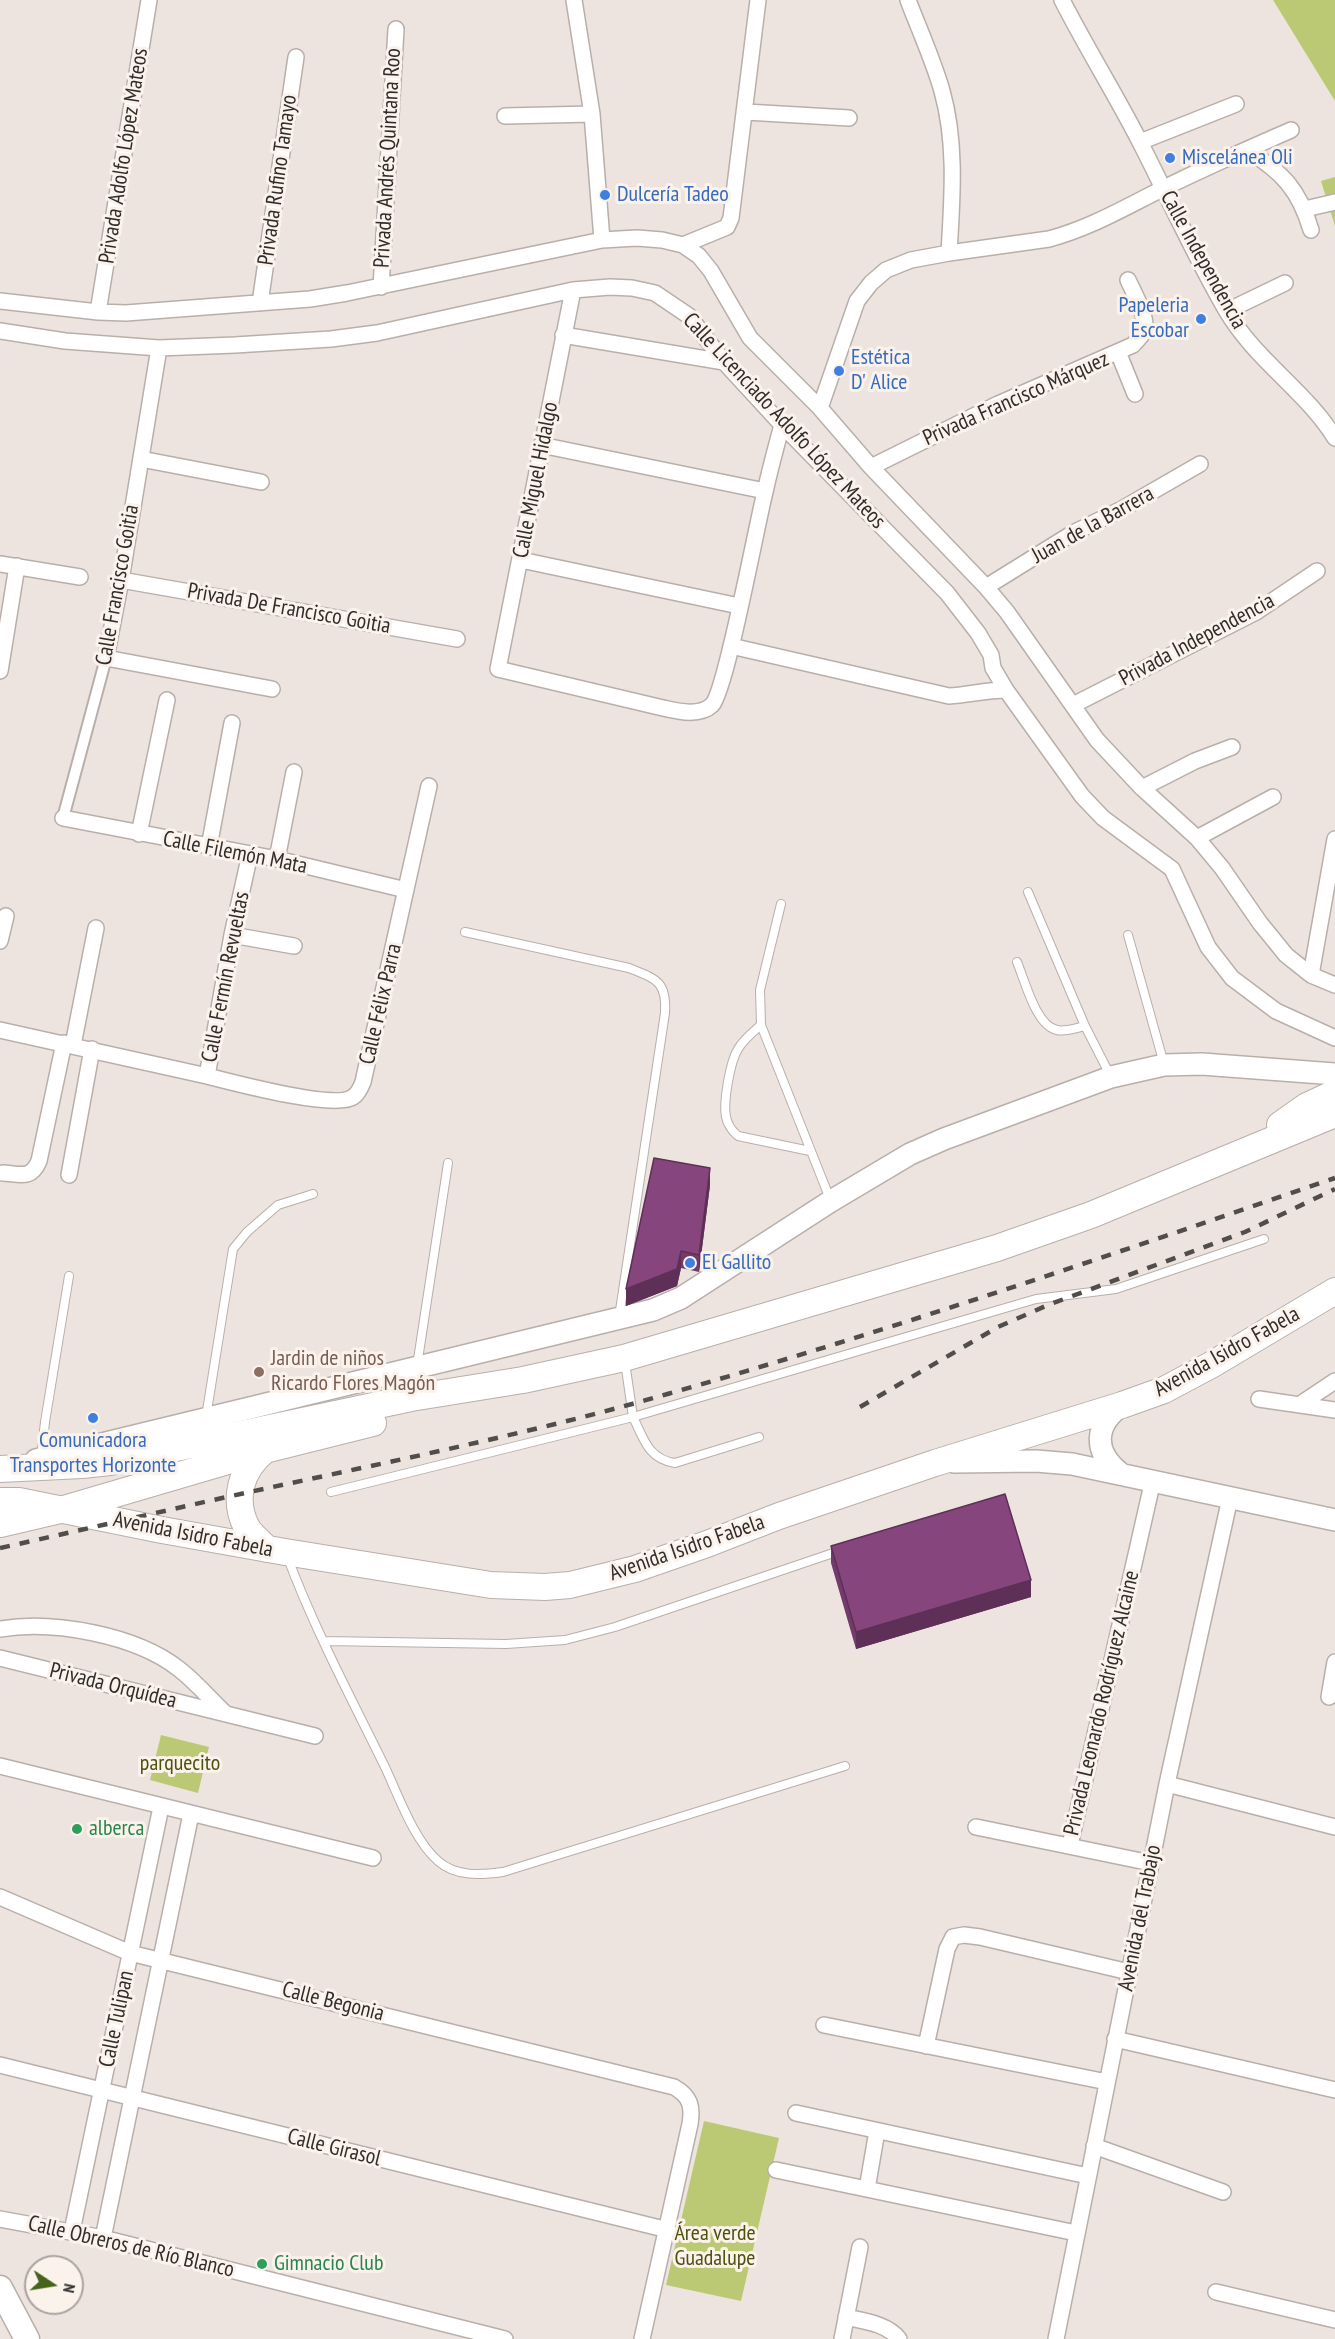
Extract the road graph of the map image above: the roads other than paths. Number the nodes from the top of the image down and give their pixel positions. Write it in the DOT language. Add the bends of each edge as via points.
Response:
graph roads {
  1 [pos="149,0"];
  2 [pos="574,0"];
  3 [pos="758,0"];
  4 [pos="908,0"];
  5 [pos="1062,0"];
  6 [pos="396,29"];
  7 [pos="296,57"];
  8 [pos="1236,104"];
  9 [pos="746,112"];
  10 [pos="592,114"];
  11 [pos="505,116"];
  12 [pos="849,118"];
  13 [pos="1291,130"];
  14 [pos="1140,142"];
  15 [pos="1247,150"];
  16 [pos="1163,189"];
  17 [pos="1335,202"];
  18 [pos="1305,209"];
  19 [pos="1311,230"];
  20 [pos="602,240"];
  21 [pos="683,245"];
  22 [pos="949,253"];
  23 [pos="1128,280"];
  24 [pos="1285,283"];
  25 [pos="381,287"];
  26 [pos="573,290"];
  27 [pos="0,301"];
  28 [pos="260,303"];
  29 [pos="1227,311"];
  30 [pos="98,312"];
  31 [pos="0,331"];
  32 [pos="563,336"];
  33 [pos="159,348"];
  34 [pos="1119,352"];
  35 [pos="724,362"];
  36 [pos="1135,394"];
  37 [pos="820,408"];
  38 [pos="782,425"];
  39 [pos="1335,438"];
  40 [pos="541,445"];
  41 [pos="141,459"];
  42 [pos="1200,464"];
  43 [pos="871,467"];
  44 [pos="261,482"];
  45 [pos="765,491"];
  46 [pos="521,560"];
  47 [pos="0,564"];
  48 [pos="17,566"];
  49 [pos="1317,571"];
  50 [pos="80,577"];
  51 [pos="121,580"];
  52 [pos="986,586"];
  53 [pos="739,606"];
  54 [pos="457,639"];
  55 [pos="731,646"];
  56 [pos="106,658"];
  57 [pos="0,671"];
  58 [pos="272,689"];
  59 [pos="1006,690"];
  60 [pos="167,700"];
  61 [pos="1073,705"];
  62 [pos="232,723"];
  63 [pos="1232,747"];
  64 [pos="294,772"];
  65 [pos="429,786"];
  66 [pos="1142,788"];
  67 [pos="1273,796"];
  68 [pos="63,818"];
  69 [pos="139,834"];
  70 [pos="1197,838"];
  71 [pos="1335,839"];
  72 [pos="209,847"];
  73 [pos="250,854"];
  74 [pos="277,859"];
  75 [pos="406,890"];
  76 [pos="1028,892"];
  77 [pos="781,904"];
  78 [pos="6,916"];
  79 [pos="96,928"];
  80 [pos="465,932"];
  81 [pos="232,935"];
  82 [pos="1128,935"];
  83 [pos="0,941"];
  84 [pos="294,946"];
  85 [pos="1017,962"];
  86 [pos="1311,975"];
  87 [pos="1335,985"];
  88 [pos="761,1025"];
  89 [pos="1085,1026"];
  90 [pos="0,1030"];
  91 [pos="1335,1038"];
  92 [pos="68,1044"];
  93 [pos="92,1049"];
  94 [pos="1164,1065"];
  95 [pos="1335,1074"];
  96 [pos="207,1076"];
  97 [pos="1111,1077"];
  98 [pos="230,1082"];
  99 [pos="1335,1093"];
  100 [pos="1335,1114"];
  101 [pos="1245,1150"];
  102 [pos="810,1151"];
  103 [pos="448,1163"];
  104 [pos="3,1173"];
  105 [pos="69,1175"];
  106 [pos="313,1194"];
  107 [pos="831,1201"];
  108 [pos="1263,1239"];
  109 [pos="69,1276"];
  110 [pos="1335,1291"];
  111 [pos="619,1317"];
  112 [pos="624,1358"];
  113 [pos="417,1367"];
  114 [pos="523,1380"];
  115 [pos="1335,1381"];
  116 [pos="1259,1399"];
  117 [pos="1122,1405"];
  118 [pos="1299,1405"];
  119 [pos="1335,1410"];
  120 [pos="633,1417"];
  121 [pos="206,1419"];
  122 [pos="759,1437"];
  123 [pos="265,1450"];
  124 [pos="41,1459"];
  125 [pos="935,1462"];
  126 [pos="0,1469"];
  127 [pos="1120,1473"];
  128 [pos="1153,1480"];
  129 [pos="331,1492"];
  130 [pos="1230,1498"];
  131 [pos="0,1501"];
  132 [pos="64,1509"];
  133 [pos="1335,1520"];
  134 [pos="0,1524"];
  135 [pos="847,1548"];
  136 [pos="276,1550"];
  137 [pos="0,1629"];
  138 [pos="324,1641"];
  139 [pos="0,1658"];
  140 [pos="1335,1662"];
  141 [pos="1329,1697"];
  142 [pos="226,1714"];
  143 [pos="315,1736"];
  144 [pos="0,1766"];
  145 [pos="845,1766"];
  146 [pos="1167,1785"];
  147 [pos="161,1807"];
  148 [pos="191,1814"];
  149 [pos="976,1827"];
  150 [pos="1335,1827"];
  151 [pos="1070,1845"];
  152 [pos="373,1858"];
  153 [pos="1151,1863"];
  154 [pos="0,1897"];
  155 [pos="130,1953"];
  156 [pos="161,1959"];
  157 [pos="1129,1972"];
  158 [pos="824,2025"];
  159 [pos="1115,2039"];
  160 [pos="926,2046"];
  161 [pos="0,2065"];
  162 [pos="1107,2082"];
  163 [pos="1335,2090"];
  164 [pos="101,2091"];
  165 [pos="133,2099"];
  166 [pos="796,2113"];
  167 [pos="877,2131"];
  168 [pos="1094,2146"];
  169 [pos="776,2170"];
  170 [pos="1088,2176"];
  171 [pos="867,2189"];
  172 [pos="1223,2192"];
  173 [pos="0,2218"];
  174 [pos="668,2230"];
  175 [pos="72,2231"];
  176 [pos="1076,2233"];
  177 [pos="104,2238"];
  178 [pos="860,2247"];
  179 [pos="0,2288"];
  180 [pos="1216,2292"];
  181 [pos="846,2317"];
  182 [pos="1335,2320"];
  183 [pos="27,2339"];
  184 [pos="505,2339"];
  185 [pos="642,2339"];
  186 [pos="842,2339"];
  187 [pos="899,2339"];
  188 [pos="1056,2339"];
  1 -- 30 [label="street, Privada Adolfo López Mateos"];
  2 -- 10 [label="street"];
  3 -- 9 [label="street"];
  4 -- 22 [label="street" via="942,90 947,116 952,161"];
  5 -- 14 [label="street, Calle Independencia"];
  6 -- 25 [label="street, Privada Andrés Quintana Roo"];
  7 -- 28 [label="street, Privada Rufino Tamayo"];
  8 -- 14 [label="street"];
  9 -- 12 [label="street"];
  9 -- 21 [label="street" via="727,227"];
  10 -- 11 [label="street"];
  10 -- 20 [label="street"];
  13 -- 15 [label="street"];
  14 -- 16 [label="street, Calle Independencia"];
  15 -- 16 [label="street"];
  15 -- 18 [label="street" via="1284,177"];
  16 -- 22 [label="street" via="1071,233"];
  16 -- 29 [label="street, Calle Independencia"];
  17 -- 18 [label="street"];
  18 -- 19 [label="street"];
  20 -- 21 [label="street, Calle Licenciado Adolfo López Mateos" via="637,238"];
  20 -- 25 [label="street, Calle Licenciado Adolfo López Mateos"];
  21 -- 37 [label="street, Calle Licenciado Adolfo López Mateos" via="711,271 750,338"];
  22 -- 37 [label="street" via="911,260 886,270 871,283 848,323"];
  23 -- 34 [label="street, Privada Francisco Márquez" via="1144,328 1133,345"];
  24 -- 29 [label="street"];
  25 -- 28 [label="street, Calle Licenciado Adolfo López Mateos"];
  26 -- 32 [label="street, Calle Miguel Hidalgo"];
  26 -- 33 [label="street, Calle Licenciado Adolfo López Mateos" via="377,333"];
  26 -- 35 [label="street, Calle Licenciado Adolfo López Mateos" via="610,287 655,293 689,316"];
  27 -- 30 [label="street, Calle Licenciado Adolfo López Mateos"];
  28 -- 30 [label="street, Calle Licenciado Adolfo López Mateos"];
  29 -- 39 [label="street, Calle Independencia" via="1257,352 1306,400"];
  31 -- 33 [label="street, Calle Licenciado Adolfo López Mateos" via="65,341"];
  32 -- 35 [label="street"];
  32 -- 40 [label="street, Calle Miguel Hidalgo"];
  33 -- 41 [label="street, Calle Francisco Goitia"];
  34 -- 36 [label="street"];
  34 -- 43 [label="street, Privada Francisco Márquez" via="998,404"];
  35 -- 38 [label="street, Calle Licenciado Adolfo López Mateos"];
  37 -- 43 [label="street, Calle Licenciado Adolfo López Mateos"];
  38 -- 45 [label="street"];
  38 -- 59 [label="street, Calle Licenciado Adolfo López Mateos" via="947,593 978,633"];
  40 -- 45 [label="street"];
  40 -- 46 [label="street, Calle Miguel Hidalgo"];
  41 -- 44 [label="street"];
  41 -- 51 [label="street, Calle Francisco Goitia"];
  42 -- 52 [label="street, Juan de la Barrera"];
  43 -- 52 [label="street, Calle Licenciado Adolfo López Mateos"];
  45 -- 53 [label="street"];
  46 -- 53 [label="street"];
  46 -- 55 [label="street, Calle Miguel Hidalgo" via="498,669 663,708 700,711 712,705 718,694"];
  47 -- 48 [label="street"];
  48 -- 50 [label="street"];
  48 -- 57 [label="street"];
  49 -- 61 [label="street, Privada Independencia" via="1256,612"];
  51 -- 54 [label="street, Privada De Francisco Goitia"];
  51 -- 56 [label="street, Calle Francisco Goitia"];
  52 -- 61 [label="street, Calle Licenciado Adolfo López Mateos"];
  53 -- 55 [label="street"];
  55 -- 59 [label="street" via="949,696"];
  56 -- 58 [label="street"];
  56 -- 68 [label="street, Calle Francisco Goitia"];
  59 -- 91 [label="street, Calle Licenciado Adolfo López Mateos" via="1082,796 1103,818 1172,869 1208,947 1232,978 1276,1011"];
  60 -- 69 [label="street"];
  61 -- 66 [label="street, Calle Licenciado Adolfo López Mateos" via="1097,740"];
  62 -- 72 [label="street"];
  63 -- 66 [label="street"];
  64 -- 74 [label="street"];
  65 -- 75 [label="street, Calle Félix Parra"];
  66 -- 70 [label="street, Calle Licenciado Adolfo López Mateos"];
  67 -- 70 [label="street"];
  68 -- 69 [label="street, Calle Filemón Mata"];
  69 -- 72 [label="street, Calle Filemón Mata"];
  70 -- 86 [label="street, Calle Licenciado Adolfo López Mateos" via="1260,923"];
  71 -- 86 [label="street"];
  72 -- 73 [label="street, Calle Filemón Mata"];
  73 -- 74 [label="street, Calle Filemón Mata"];
  73 -- 81 [label="street, Calle Fermín Revueltas"];
  74 -- 75 [label="street, Calle Filemón Mata"];
  75 -- 98 [label="street, Calle Félix Parra" via="363,1082 353,1098 326,1101"];
  76 -- 89 [label="lane"];
  77 -- 88 [label="lane" via="760,990"];
  78 -- 83 [label="street"];
  79 -- 92 [label="street"];
  80 -- 111 [label="lane" via="629,968 653,977 663,986 665,1013"];
  81 -- 84 [label="street"];
  81 -- 96 [label="street, Calle Fermín Revueltas"];
  82 -- 94 [label="lane"];
  85 -- 89 [label="lane" via="1045,1024 1061,1031"];
  86 -- 87 [label="street, Calle Licenciado Adolfo López Mateos"];
  88 -- 102 [label="lane"];
  88 -- 102 [label="lane" via="736,1050 726,1119 738,1136"];
  89 -- 97 [label="lane"];
  90 -- 92 [label="street"];
  92 -- 93 [label="street"];
  92 -- 104 [label="street" via="35,1170 29,1174"];
  93 -- 96 [label="street"];
  93 -- 105 [label="street"];
  94 -- 95 [label="main road"];
  94 -- 97 [label="main road"];
  96 -- 98 [label="street, Calle Fermín Revueltas"];
  97 -- 107 [label="main road" via="910,1154"];
  99 -- 101 [label="highway" via="1308,1106"];
  100 -- 101 [label="highway"];
  101 -- 112 [label="highway" via="1091,1215 997,1248"];
  102 -- 107 [label="lane"];
  103 -- 113 [label="lane"];
  106 -- 121 [label="lane" via="278,1205 233,1248"];
  107 -- 111 [label="main road" via="681,1298 653,1310"];
  108 -- 120 [label="lane" via="1116,1289 1035,1299"];
  109 -- 124 [label="lane"];
  110 -- 117 [label="highway, Avenida Isidro Fabela" via="1182,1381"];
  111 -- 113 [label="main road"];
  112 -- 114 [label="highway"];
  112 -- 120 [label="lane"];
  113 -- 121 [label="main road"];
  114 -- 123 [label="highway" via="465,1399"];
  114 -- 126 [label="highway" via="411,1398 110,1462"];
  115 -- 118 [label="street"];
  116 -- 118 [label="street"];
  117 -- 125 [label="highway, Avenida Isidro Fabela"];
  117 -- 127 [label="main road" via="1103,1424 1100,1433 1102,1452"];
  118 -- 119 [label="street"];
  120 -- 122 [label="lane" via="653,1456 675,1463"];
  120 -- 129 [label="lane"];
  121 -- 124 [label="main road"];
  123 -- 132 [label="highway"];
  123 -- 136 [label="highway" via="247,1468 241,1504 247,1528"];
  124 -- 126 [label="main road"];
  125 -- 127 [label="main road" via="1036,1461"];
  125 -- 136 [label="highway, Avenida Isidro Fabela" via="635,1569 570,1586 491,1585"];
  127 -- 128 [label="main road"];
  128 -- 130 [label="main road"];
  128 -- 151 [label="street, Privada Leonardo Rodríguez Alcaine"];
  130 -- 133 [label="main road"];
  130 -- 146 [label="street, Avenida del Trabajo"];
  131 -- 132 [label="highway, Avenida Isidro Fabela"];
  132 -- 134 [label="highway"];
  132 -- 136 [label="highway, Avenida Isidro Fabela"];
  135 -- 138 [label="lane" via="615,1627 565,1640 506,1644"];
  136 -- 138 [label="lane"];
  137 -- 142 [label="street, Privada Orquídea" via="45,1626 142,1647 179,1669"];
  138 -- 145 [label="lane" via="415,1830 439,1861 457,1872 503,1872"];
  139 -- 142 [label="street, Privada Orquídea"];
  140 -- 141 [label="street"];
  142 -- 143 [label="street, Privada Orquídea"];
  144 -- 147 [label="street"];
  146 -- 150 [label="street"];
  146 -- 153 [label="street, Avenida del Trabajo"];
  147 -- 148 [label="street"];
  147 -- 155 [label="street, Calle Tulipan"];
  148 -- 152 [label="street"];
  148 -- 156 [label="street, Calle Tulipan"];
  149 -- 151 [label="street"];
  151 -- 153 [label="street, Privada Leonardo Rodríguez Alcaine"];
  153 -- 157 [label="street, Avenida del Trabajo"];
  154 -- 155 [label="street, Calle Begonia"];
  155 -- 156 [label="street, Calle Begonia"];
  155 -- 164 [label="street, Calle Tulipan"];
  156 -- 165 [label="street, Calle Tulipan"];
  156 -- 174 [label="street, Calle Begonia" via="684,2092 691,2102 692,2114"];
  157 -- 159 [label="street, Avenida del Trabajo"];
  157 -- 160 [label="street" via="980,1937 953,1937 947,1948"];
  158 -- 160 [label="street"];
  159 -- 162 [label="street, Avenida del Trabajo"];
  159 -- 163 [label="street"];
  160 -- 162 [label="street"];
  161 -- 164 [label="street, Calle Girasol"];
  162 -- 168 [label="street, Avenida del Trabajo"];
  164 -- 165 [label="street, Calle Girasol"];
  164 -- 175 [label="street, Calle Tulipan"];
  165 -- 174 [label="street, Calle Girasol"];
  165 -- 177 [label="street, Calle Tulipan"];
  166 -- 167 [label="street"];
  167 -- 170 [label="street"];
  167 -- 171 [label="street"];
  168 -- 170 [label="street, Avenida del Trabajo"];
  168 -- 172 [label="street"];
  169 -- 171 [label="street"];
  170 -- 176 [label="street, Avenida del Trabajo"];
  171 -- 176 [label="street"];
  173 -- 175 [label="street, Calle Obreros de Río Blanco"];
  174 -- 185 [label="street"];
  175 -- 177 [label="street, Calle Obreros de Río Blanco"];
  176 -- 188 [label="street, Avenida del Trabajo"];
  177 -- 184 [label="street, Calle Obreros de Río Blanco"];
  178 -- 181 [label="street"];
  179 -- 183 [label="main road"];
  180 -- 182 [label="street"];
  181 -- 186 [label="street"];
  181 -- 187 [label="street" via="885,2327"];
}
